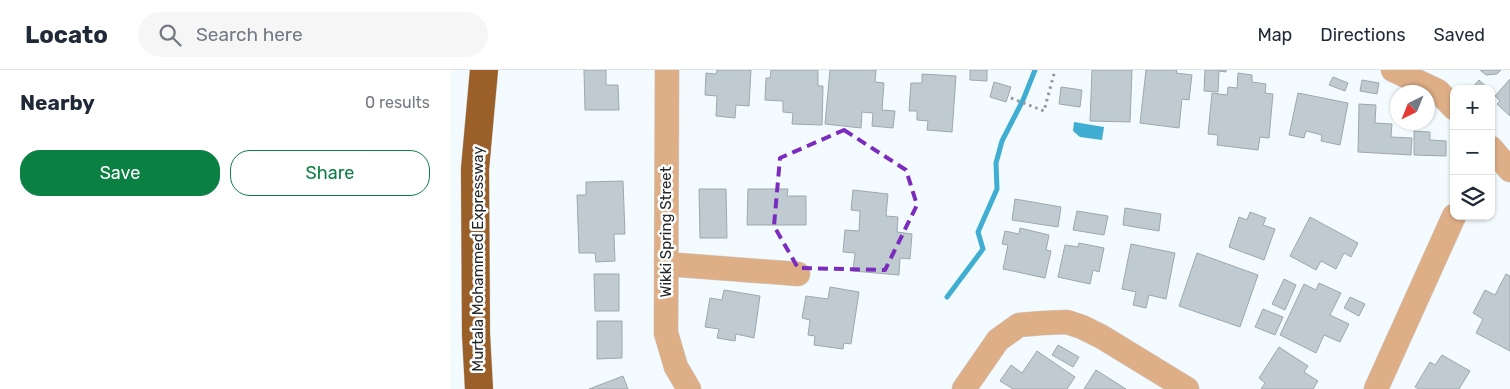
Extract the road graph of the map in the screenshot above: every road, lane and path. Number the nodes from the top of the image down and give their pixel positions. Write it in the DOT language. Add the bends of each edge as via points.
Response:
graph roads {
  1 [pos="484,70"];
  2 [pos="667,70"];
  3 [pos="1054,70"];
  4 [pos="1392,70"];
  5 [pos="1011,98"];
  6 [pos="1450,104"];
  7 [pos="1495,153"];
  8 [pos="1510,170"];
  9 [pos="1452,220"];
  10 [pos="666,264"];
  11 [pos="798,274"];
  12 [pos="479,389"];
  13 [pos="689,389"];
  14 [pos="964,389"];
  15 [pos="1187,389"];
  16 [pos="1376,389"];
  1 -- 12 [label="highway, Murtala Mohammed Expressway" via="476,170"];
  2 -- 10 [label="street, Wikki Spring Street"];
  3 -- 5 [label="path" via="1044,111"];
  4 -- 6 [label="street" via="1438,91"];
  7 -- 8 [label="street"];
  9 -- 16 [label="street"];
  10 -- 11 [label="street"];
  10 -- 13 [label="street, Wikki Spring Street" via="666,333 676,367"];
  14 -- 15 [label="street" via="998,340 1019,325 1067,322 1102,337"];
}
